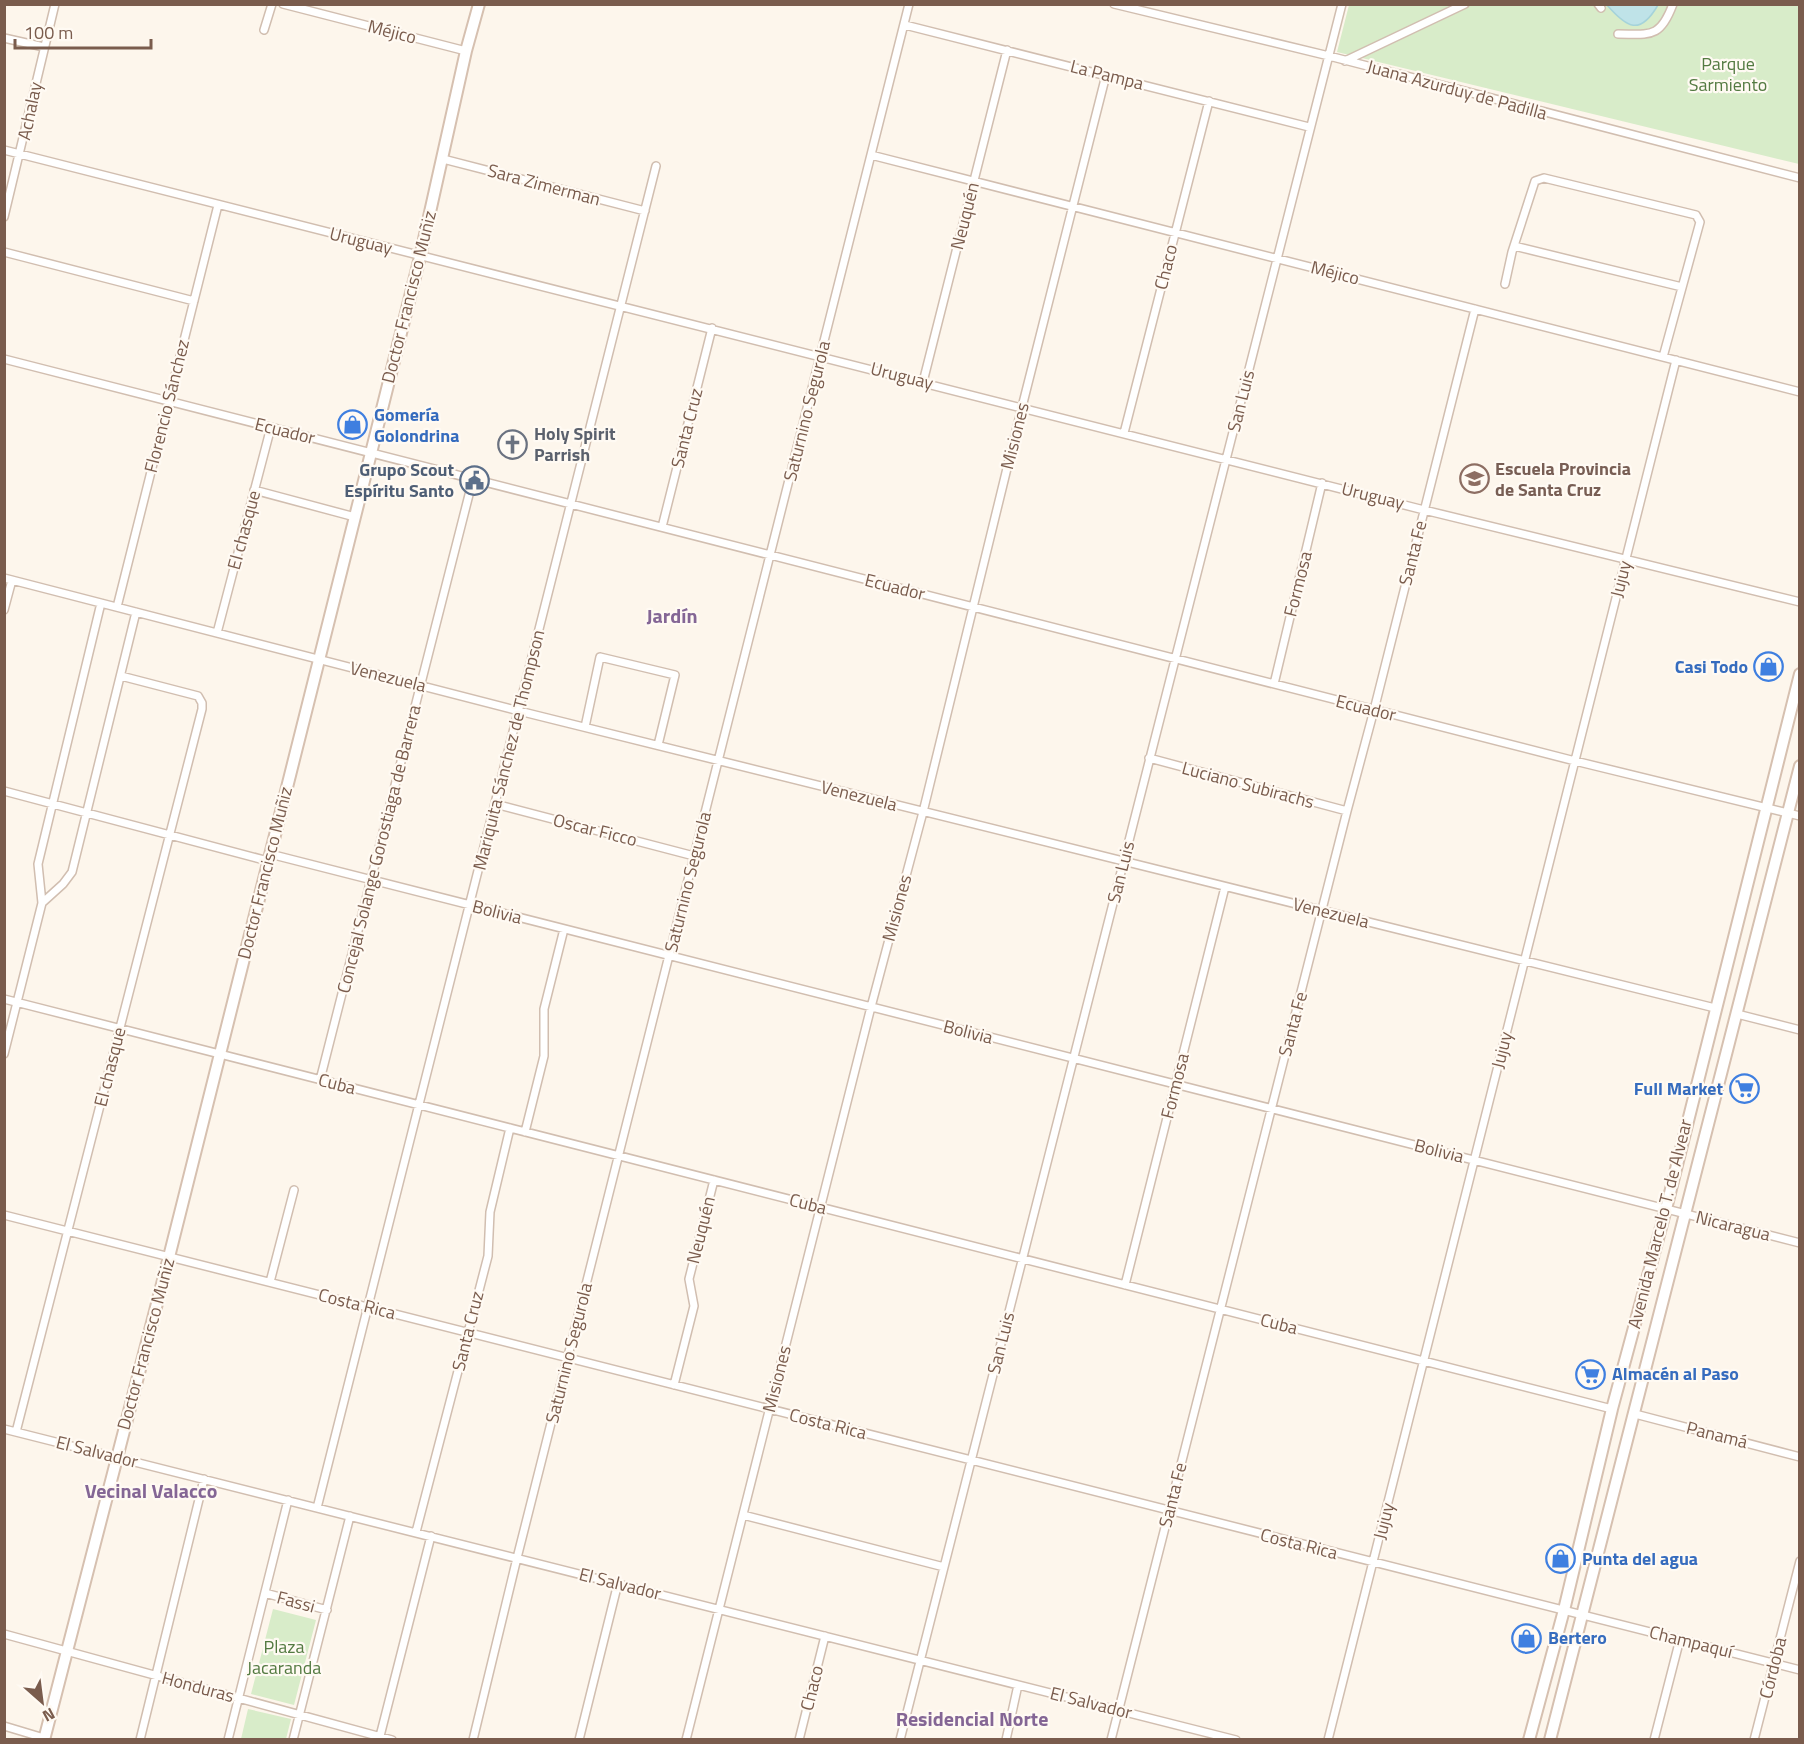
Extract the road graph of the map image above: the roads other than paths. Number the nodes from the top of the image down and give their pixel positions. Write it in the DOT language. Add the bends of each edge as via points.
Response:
graph roads {
  1 [pos="55,4"];
  2 [pos="272,4"];
  3 [pos="283,4"];
  4 [pos="479,4"];
  5 [pos="909,4"];
  6 [pos="1114,4"];
  7 [pos="1342,4"];
  8 [pos="1465,4"];
  9 [pos="1673,4"];
  10 [pos="1127,6"];
  11 [pos="905,25"];
  12 [pos="264,30"];
  13 [pos="1618,34"];
  14 [pos="4,38"];
  15 [pos="44,47"];
  16 [pos="1007,50"];
  17 [pos="466,51"];
  18 [pos="1329,56"];
  19 [pos="1345,61"];
  20 [pos="1106,75"];
  21 [pos="1209,101"];
  22 [pos="1310,127"];
  23 [pos="4,150"];
  24 [pos="20,154"];
  25 [pos="871,155"];
  26 [pos="443,159"];
  27 [pos="656,166"];
  28 [pos="1800,178"];
  29 [pos="974,181"];
  30 [pos="218,205"];
  31 [pos="1072,206"];
  32 [pos="645,211"];
  33 [pos="4,217"];
  34 [pos="1175,232"];
  35 [pos="1514,246"];
  36 [pos="4,252"];
  37 [pos="420,256"];
  38 [pos="1277,258"];
  39 [pos="1505,284"];
  40 [pos="1682,287"];
  41 [pos="194,301"];
  42 [pos="621,305"];
  43 [pos="1475,309"];
  44 [pos="712,328"];
  45 [pos="820,356"];
  46 [pos="1663,357"];
  47 [pos="4,359"];
  48 [pos="1676,360"];
  49 [pos="923,382"];
  50 [pos="1800,392"];
  51 [pos="169,401"];
  52 [pos="1022,407"];
  53 [pos="271,427"];
  54 [pos="1124,433"];
  55 [pos="371,453"];
  56 [pos="1226,459"];
  57 [pos="473,479"];
  58 [pos="1322,483"];
  59 [pos="254,490"];
  60 [pos="572,504"];
  61 [pos="1424,510"];
  62 [pos="355,517"];
  63 [pos="662,527"];
  64 [pos="770,555"];
  65 [pos="1626,560"];
  66 [pos="8,579"];
  67 [pos="1800,602"];
  68 [pos="101,603"];
  69 [pos="117,607"];
  70 [pos="973,607"];
  71 [pos="4,610"];
  72 [pos="136,612"];
  73 [pos="217,633"];
  74 [pos="319,659"];
  75 [pos="1176,659"];
  76 [pos="1800,674"];
  77 [pos="120,676"];
  78 [pos="1274,684"];
  79 [pos="421,685"];
  80 [pos="1374,710"];
  81 [pos="519,711"];
  82 [pos="585,727"];
  83 [pos="658,745"];
  84 [pos="1149,758"];
  85 [pos="718,760"];
  86 [pos="1575,761"];
  87 [pos="1800,766"];
  88 [pos="4,791"];
  89 [pos="51,803"];
  90 [pos="495,804"];
  91 [pos="1765,807"];
  92 [pos="1347,811"];
  93 [pos="923,812"];
  94 [pos="87,813"];
  95 [pos="1787,813"];
  96 [pos="1800,816"];
  97 [pos="169,835"];
  98 [pos="694,856"];
  99 [pos="269,858"];
  100 [pos="1124,862"];
  101 [pos="371,880"];
  102 [pos="1225,887"];
  103 [pos="42,903"];
  104 [pos="470,905"];
  105 [pos="1323,911"];
  106 [pos="564,929"];
  107 [pos="669,956"];
  108 [pos="1525,959"];
  109 [pos="4,999"];
  110 [pos="17,1002"];
  111 [pos="871,1007"];
  112 [pos="1715,1008"];
  113 [pos="1737,1014"];
  114 [pos="119,1028"];
  115 [pos="1800,1030"];
  116 [pos="4,1054"];
  117 [pos="219,1054"];
  118 [pos="1073,1059"];
  119 [pos="320,1080"];
  120 [pos="1176,1084"];
  121 [pos="420,1105"];
  122 [pos="1271,1109"];
  123 [pos="510,1128"];
  124 [pos="525,1132"];
  125 [pos="619,1156"];
  126 [pos="1474,1160"];
  127 [pos="714,1180"];
  128 [pos="294,1190"];
  129 [pos="820,1207"];
  130 [pos="1666,1209"];
  131 [pos="1686,1214"];
  132 [pos="4,1215"];
  133 [pos="68,1231"];
  134 [pos="1800,1243"];
  135 [pos="169,1257"];
  136 [pos="1022,1259"];
  137 [pos="270,1282"];
  138 [pos="1125,1285"];
  139 [pos="369,1307"];
  140 [pos="1220,1309"];
  141 [pos="468,1332"];
  142 [pos="568,1358"];
  143 [pos="1424,1361"];
  144 [pos="674,1385"];
  145 [pos="770,1409"];
  146 [pos="1612,1409"];
  147 [pos="1635,1414"];
  148 [pos="4,1429"];
  149 [pos="16,1432"];
  150 [pos="1800,1456"];
  151 [pos="117,1457"];
  152 [pos="971,1460"];
  153 [pos="204,1479"];
  154 [pos="288,1500"];
  155 [pos="317,1508"];
  156 [pos="1169,1510"];
  157 [pos="743,1515"];
  158 [pos="350,1516"];
  159 [pos="416,1532"];
  160 [pos="431,1536"];
  161 [pos="517,1558"];
  162 [pos="1800,1561"];
  163 [pos="1373,1563"];
  164 [pos="944,1567"];
  165 [pos="618,1584"];
  166 [pos="265,1593"];
  167 [pos="719,1609"];
  168 [pos="327,1610"];
  169 [pos="1564,1610"];
  170 [pos="1582,1614"];
  171 [pos="4,1634"];
  172 [pos="825,1636"];
  173 [pos="1680,1639"];
  174 [pos="67,1653"];
  175 [pos="920,1660"];
  176 [pos="1774,1663"];
  177 [pos="1800,1670"];
  178 [pos="156,1676"];
  179 [pos="1018,1685"];
  180 [pos="238,1698"];
  181 [pos="1118,1710"];
  182 [pos="300,1714"];
  183 [pos="4,1726"];
  184 [pos="1218,1737"];
  185 [pos="379,1738"];
  186 [pos="44,1739"];
  187 [pos="140,1740"];
  188 [pos="228,1740"];
  189 [pos="294,1740"];
  190 [pos="392,1740"];
  191 [pos="473,1740"];
  192 [pos="579,1740"];
  193 [pos="686,1740"];
  194 [pos="799,1740"];
  195 [pos="900,1740"];
  196 [pos="1006,1740"];
  197 [pos="1111,1740"];
  198 [pos="1236,1740"];
  199 [pos="1328,1740"];
  200 [pos="1529,1740"];
  201 [pos="1550,1740"];
  202 [pos="1654,1740"];
  203 [pos="1754,1740"];
  1 -- 15 [label="street, Achalay"];
  2 -- 12 [label="street"];
  3 -- 17 [label="street, Méjico"];
  4 -- 17 [label="main road, Doctor Francisco Muñiz"];
  5 -- 11 [label="street, Saturnino Segurola"];
  6 -- 10 [label="street, Juana Azurduy de Padilla"];
  7 -- 18 [label="street, San Luis"];
  8 -- 19 [label="street"];
  9 -- 13 [label="street" via="1658,31"];
  10 -- 18 [label="street, Juana Azurduy de Padilla"];
  11 -- 16 [label="street, La Pampa"];
  11 -- 25 [label="street, Saturnino Segurola"];
  14 -- 15 [label="street"];
  15 -- 24 [label="street, Achalay"];
  16 -- 20 [label="street, La Pampa"];
  16 -- 29 [label="street, Neuquén"];
  17 -- 26 [label="main road, Doctor Francisco Muñiz"];
  18 -- 19 [label="street, Juana Azurduy de Padilla"];
  18 -- 22 [label="street, San Luis"];
  19 -- 28 [label="street, Juana Azurduy de Padilla"];
  20 -- 21 [label="street, La Pampa"];
  20 -- 31 [label="street, Misiones"];
  21 -- 22 [label="street, La Pampa"];
  21 -- 34 [label="street, Chaco"];
  22 -- 38 [label="street, San Luis"];
  23 -- 24 [label="street, Uruguay"];
  24 -- 30 [label="street, Uruguay"];
  24 -- 33 [label="street, Achalay"];
  25 -- 29 [label="street, Méjico"];
  25 -- 45 [label="street, Saturnino Segurola"];
  26 -- 32 [label="street, Sara Zimerman"];
  26 -- 37 [label="main road, Doctor Francisco Muñiz"];
  27 -- 32 [label="street, Mariquita Sánchez de Thompson"];
  29 -- 31 [label="street, Méjico"];
  29 -- 49 [label="street, Neuquén"];
  30 -- 37 [label="street, Uruguay"];
  30 -- 41 [label="street, Florencio Sánchez"];
  31 -- 34 [label="street, Méjico"];
  31 -- 52 [label="street, Misiones"];
  32 -- 42 [label="street, Mariquita Sánchez de Thompson"];
  34 -- 38 [label="street, Méjico"];
  34 -- 54 [label="street, Chaco"];
  35 -- 39 [label="street"];
  35 -- 40 [label="street"];
  35 -- 40 [label="street" via="1535,181 1544,178 1696,215 1700,222"];
  36 -- 41 [label="street"];
  37 -- 42 [label="street, Uruguay"];
  37 -- 55 [label="main road, Doctor Francisco Muñiz"];
  38 -- 43 [label="street, Méjico"];
  38 -- 56 [label="street, San Luis"];
  40 -- 46 [label="street"];
  41 -- 51 [label="street, Florencio Sánchez"];
  42 -- 44 [label="street, Uruguay"];
  42 -- 60 [label="street, Mariquita Sánchez de Thompson"];
  43 -- 46 [label="street, Méjico"];
  43 -- 61 [label="street, Santa Fe"];
  44 -- 45 [label="street, Uruguay"];
  44 -- 63 [label="street, Santa Cruz"];
  45 -- 49 [label="street, Uruguay"];
  45 -- 64 [label="street, Saturnino Segurola"];
  46 -- 48 [label="street, Méjico"];
  47 -- 51 [label="street, Ecuador"];
  48 -- 50 [label="street, Méjico"];
  48 -- 65 [label="street, Jujuy"];
  49 -- 52 [label="street, Uruguay"];
  51 -- 53 [label="street, Ecuador"];
  51 -- 69 [label="street, Florencio Sánchez"];
  52 -- 54 [label="street, Uruguay"];
  52 -- 70 [label="street, Misiones"];
  53 -- 55 [label="street, Ecuador"];
  53 -- 59 [label="street, El chasque"];
  54 -- 56 [label="street, Uruguay"];
  55 -- 57 [label="street, Ecuador"];
  55 -- 62 [label="main road, Doctor Francisco Muñiz"];
  56 -- 58 [label="street, Uruguay"];
  56 -- 75 [label="street, San Luis"];
  57 -- 60 [label="street, Ecuador"];
  57 -- 79 [label="street, Concejal Solange Gorostiaga de Barrera"];
  58 -- 61 [label="street, Uruguay"];
  58 -- 78 [label="street, Formosa"];
  59 -- 62 [label="street"];
  59 -- 73 [label="street, El chasque"];
  60 -- 63 [label="street, Ecuador"];
  60 -- 81 [label="street, Mariquita Sánchez de Thompson"];
  61 -- 65 [label="street, Uruguay"];
  61 -- 80 [label="street, Santa Fe"];
  62 -- 74 [label="main road, Doctor Francisco Muñiz"];
  63 -- 64 [label="street, Ecuador"];
  64 -- 70 [label="street, Ecuador"];
  64 -- 85 [label="street, Saturnino Segurola"];
  65 -- 67 [label="street, Uruguay"];
  65 -- 86 [label="street, Jujuy"];
  66 -- 68 [label="street, Venezuela"];
  66 -- 71 [label="street"];
  68 -- 69 [label="street, Venezuela"];
  68 -- 89 [label="street"];
  69 -- 72 [label="street, Venezuela"];
  70 -- 75 [label="street, Ecuador"];
  70 -- 93 [label="street, Misiones"];
  72 -- 73 [label="street, Venezuela"];
  72 -- 77 [label="street"];
  73 -- 74 [label="street, Venezuela"];
  74 -- 79 [label="street, Venezuela"];
  74 -- 99 [label="main road, Doctor Francisco Muñiz"];
  75 -- 78 [label="street, Ecuador"];
  75 -- 84 [label="street, San Luis"];
  76 -- 91 [label="main road, Avenida Marcelo T. de Alvear"];
  77 -- 94 [label="street"];
  77 -- 97 [label="street, El chasque" via="198,696 202,702"];
  78 -- 80 [label="street, Ecuador"];
  79 -- 81 [label="street, Venezuela"];
  79 -- 101 [label="street, Concejal Solange Gorostiaga de Barrera"];
  80 -- 86 [label="street, Ecuador"];
  80 -- 92 [label="street, Santa Fe"];
  81 -- 82 [label="street, Venezuela"];
  81 -- 90 [label="street, Mariquita Sánchez de Thompson"];
  82 -- 83 [label="street, Venezuela"];
  82 -- 83 [label="street" via="600,657 675,675"];
  83 -- 85 [label="street, Venezuela"];
  84 -- 92 [label="street, Luciano Subirachs"];
  84 -- 100 [label="street, San Luis"];
  85 -- 93 [label="street, Venezuela"];
  85 -- 98 [label="street, Saturnino Segurola"];
  86 -- 91 [label="street, Ecuador"];
  86 -- 108 [label="street, Jujuy"];
  87 -- 95 [label="main road, Avenida Marcelo T. de Alvear"];
  88 -- 89 [label="street, Bolivia"];
  89 -- 94 [label="street, Bolivia"];
  89 -- 103 [label="street" via="38,864"];
  90 -- 98 [label="street, Oscar Ficco"];
  90 -- 104 [label="street, Mariquita Sánchez de Thompson"];
  91 -- 95 [label="street, Ecuador"];
  91 -- 112 [label="main road, Avenida Marcelo T. de Alvear"];
  92 -- 105 [label="street, Santa Fe"];
  93 -- 100 [label="street, Venezuela"];
  93 -- 111 [label="street, Misiones"];
  94 -- 97 [label="street, Bolivia"];
  94 -- 103 [label="street" via="72,872"];
  95 -- 96 [label="street, Ecuador"];
  95 -- 113 [label="main road, Avenida Marcelo T. de Alvear"];
  97 -- 99 [label="street, Bolivia"];
  97 -- 114 [label="street, El chasque"];
  98 -- 107 [label="street, Saturnino Segurola"];
  99 -- 101 [label="street, Bolivia"];
  99 -- 117 [label="main road, Doctor Francisco Muñiz"];
  100 -- 102 [label="street, Venezuela"];
  100 -- 118 [label="street, San Luis"];
  101 -- 104 [label="street, Bolivia"];
  101 -- 119 [label="street, Concejal Solange Gorostiaga de Barrera"];
  102 -- 105 [label="street, Venezuela"];
  102 -- 120 [label="street, Formosa"];
  103 -- 110 [label="street"];
  104 -- 106 [label="street, Bolivia"];
  104 -- 121 [label="street, Mariquita Sánchez de Thompson"];
  105 -- 108 [label="street, Venezuela"];
  105 -- 122 [label="street, Santa Fe"];
  106 -- 107 [label="street, Bolivia"];
  106 -- 124 [label="street" via="544,1009 544,1056"];
  107 -- 111 [label="street, Bolivia"];
  107 -- 125 [label="street, Saturnino Segurola"];
  108 -- 112 [label="street, Venezuela"];
  108 -- 126 [label="street, Jujuy"];
  109 -- 110 [label="street, Cuba"];
  110 -- 114 [label="street, Cuba"];
  110 -- 116 [label="street"];
  111 -- 118 [label="street, Bolivia"];
  111 -- 129 [label="street, Misiones"];
  112 -- 130 [label="main road, Avenida Marcelo T. de Alvear"];
  113 -- 115 [label="street"];
  113 -- 131 [label="main road, Avenida Marcelo T. de Alvear"];
  114 -- 117 [label="street, Cuba"];
  114 -- 133 [label="street, El chasque"];
  117 -- 119 [label="street, Cuba"];
  117 -- 135 [label="main road, Doctor Francisco Muñiz"];
  118 -- 120 [label="street, Bolivia"];
  118 -- 136 [label="street, San Luis"];
  119 -- 121 [label="street, Cuba"];
  120 -- 122 [label="street, Bolivia"];
  120 -- 138 [label="street, Formosa"];
  121 -- 123 [label="street, Cuba"];
  121 -- 139 [label="street, Mariquita Sánchez de Thompson"];
  122 -- 126 [label="street, Bolivia"];
  122 -- 140 [label="street, Santa Fe"];
  123 -- 124 [label="street, Cuba"];
  123 -- 141 [label="street, Santa Cruz" via="490,1212 488,1256"];
  124 -- 125 [label="street, Cuba"];
  125 -- 127 [label="street, Cuba"];
  125 -- 142 [label="street, Saturnino Segurola"];
  126 -- 130 [label="street, Bolivia"];
  126 -- 143 [label="street, Jujuy"];
  127 -- 129 [label="street, Cuba"];
  127 -- 144 [label="street, Neuquén" via="689,1279 694,1306"];
  128 -- 137 [label="street"];
  129 -- 136 [label="street, Cuba"];
  129 -- 145 [label="street, Misiones"];
  130 -- 131 [label="street, Nicaragua"];
  130 -- 146 [label="main road, Avenida Marcelo T. de Alvear"];
  131 -- 134 [label="street, Nicaragua"];
  131 -- 147 [label="main road, Avenida Marcelo T. de Alvear"];
  132 -- 133 [label="street, Costa Rica"];
  133 -- 135 [label="street, Costa Rica"];
  133 -- 149 [label="street, El chasque"];
  135 -- 137 [label="street, Costa Rica"];
  135 -- 151 [label="main road, Doctor Francisco Muñiz"];
  136 -- 138 [label="street, Cuba"];
  136 -- 152 [label="street, San Luis"];
  137 -- 139 [label="street, Costa Rica"];
  138 -- 140 [label="street, Cuba"];
  139 -- 141 [label="street, Costa Rica"];
  139 -- 155 [label="street, Mariquita Sánchez de Thompson"];
  140 -- 143 [label="street, Cuba"];
  140 -- 156 [label="street, Santa Fe"];
  141 -- 142 [label="street, Costa Rica"];
  141 -- 159 [label="street, Santa Cruz"];
  142 -- 144 [label="street, Costa Rica"];
  142 -- 161 [label="street, Saturnino Segurola"];
  143 -- 146 [label="street, Cuba"];
  143 -- 163 [label="street, Jujuy"];
  144 -- 145 [label="street, Costa Rica"];
  145 -- 152 [label="street, Costa Rica"];
  145 -- 157 [label="street, Misiones"];
  146 -- 169 [label="main road, Avenida Marcelo T. de Alvear"];
  147 -- 150 [label="street, Panamá"];
  147 -- 170 [label="main road, Avenida Marcelo T. de Alvear"];
  148 -- 149 [label="street, El Salvador"];
  149 -- 151 [label="street, El Salvador"];
  151 -- 153 [label="street, El Salvador"];
  151 -- 174 [label="main road, Doctor Francisco Muñiz"];
  152 -- 156 [label="street, Costa Rica"];
  152 -- 164 [label="street, San Luis"];
  153 -- 154 [label="street, El Salvador"];
  153 -- 178 [label="street"];
  154 -- 155 [label="street, El Salvador"];
  154 -- 166 [label="street"];
  155 -- 158 [label="street, El Salvador"];
  156 -- 163 [label="street, Costa Rica"];
  156 -- 181 [label="street, Santa Fe"];
  157 -- 164 [label="street"];
  157 -- 167 [label="street, Misiones"];
  158 -- 159 [label="street, El Salvador"];
  158 -- 168 [label="street"];
  159 -- 160 [label="street, El Salvador"];
  160 -- 161 [label="street, El Salvador"];
  160 -- 185 [label="street"];
  161 -- 165 [label="street, El Salvador"];
  161 -- 191 [label="street, Saturnino Segurola"];
  162 -- 176 [label="street, Córdoba"];
  163 -- 169 [label="street, Costa Rica"];
  163 -- 199 [label="street, Jujuy"];
  164 -- 175 [label="street, San Luis"];
  165 -- 167 [label="street, El Salvador"];
  165 -- 192 [label="street"];
  166 -- 168 [label="street, Fassi"];
  166 -- 180 [label="street"];
  167 -- 172 [label="street, El Salvador"];
  167 -- 193 [label="street, Misiones"];
  168 -- 182 [label="street"];
  169 -- 170 [label="street, Costa Rica"];
  169 -- 200 [label="main road, Avenida Marcelo T. de Alvear"];
  170 -- 173 [label="street, Champaquí"];
  170 -- 201 [label="main road, Avenida Marcelo T. de Alvear"];
  171 -- 174 [label="street, Honduras"];
  172 -- 175 [label="street, El Salvador"];
  172 -- 194 [label="street, Chaco"];
  173 -- 176 [label="street, Champaquí"];
  173 -- 202 [label="street"];
  174 -- 178 [label="street, Honduras"];
  174 -- 186 [label="main road, Doctor Francisco Muñiz"];
  175 -- 179 [label="street, El Salvador"];
  175 -- 195 [label="street, San Luis"];
  176 -- 177 [label="street, Champaquí"];
  176 -- 203 [label="street, Córdoba"];
  178 -- 180 [label="street, Honduras"];
  178 -- 187 [label="street"];
  179 -- 181 [label="street, El Salvador"];
  179 -- 196 [label="street"];
  180 -- 182 [label="street, Honduras"];
  180 -- 188 [label="street"];
  181 -- 184 [label="street, El Salvador"];
  181 -- 197 [label="street, Santa Fe"];
  182 -- 185 [label="street, Honduras"];
  182 -- 189 [label="street"];
  183 -- 186 [label="street"];
  184 -- 198 [label="street, El Salvador"];
  185 -- 190 [label="street, Honduras"];
}
